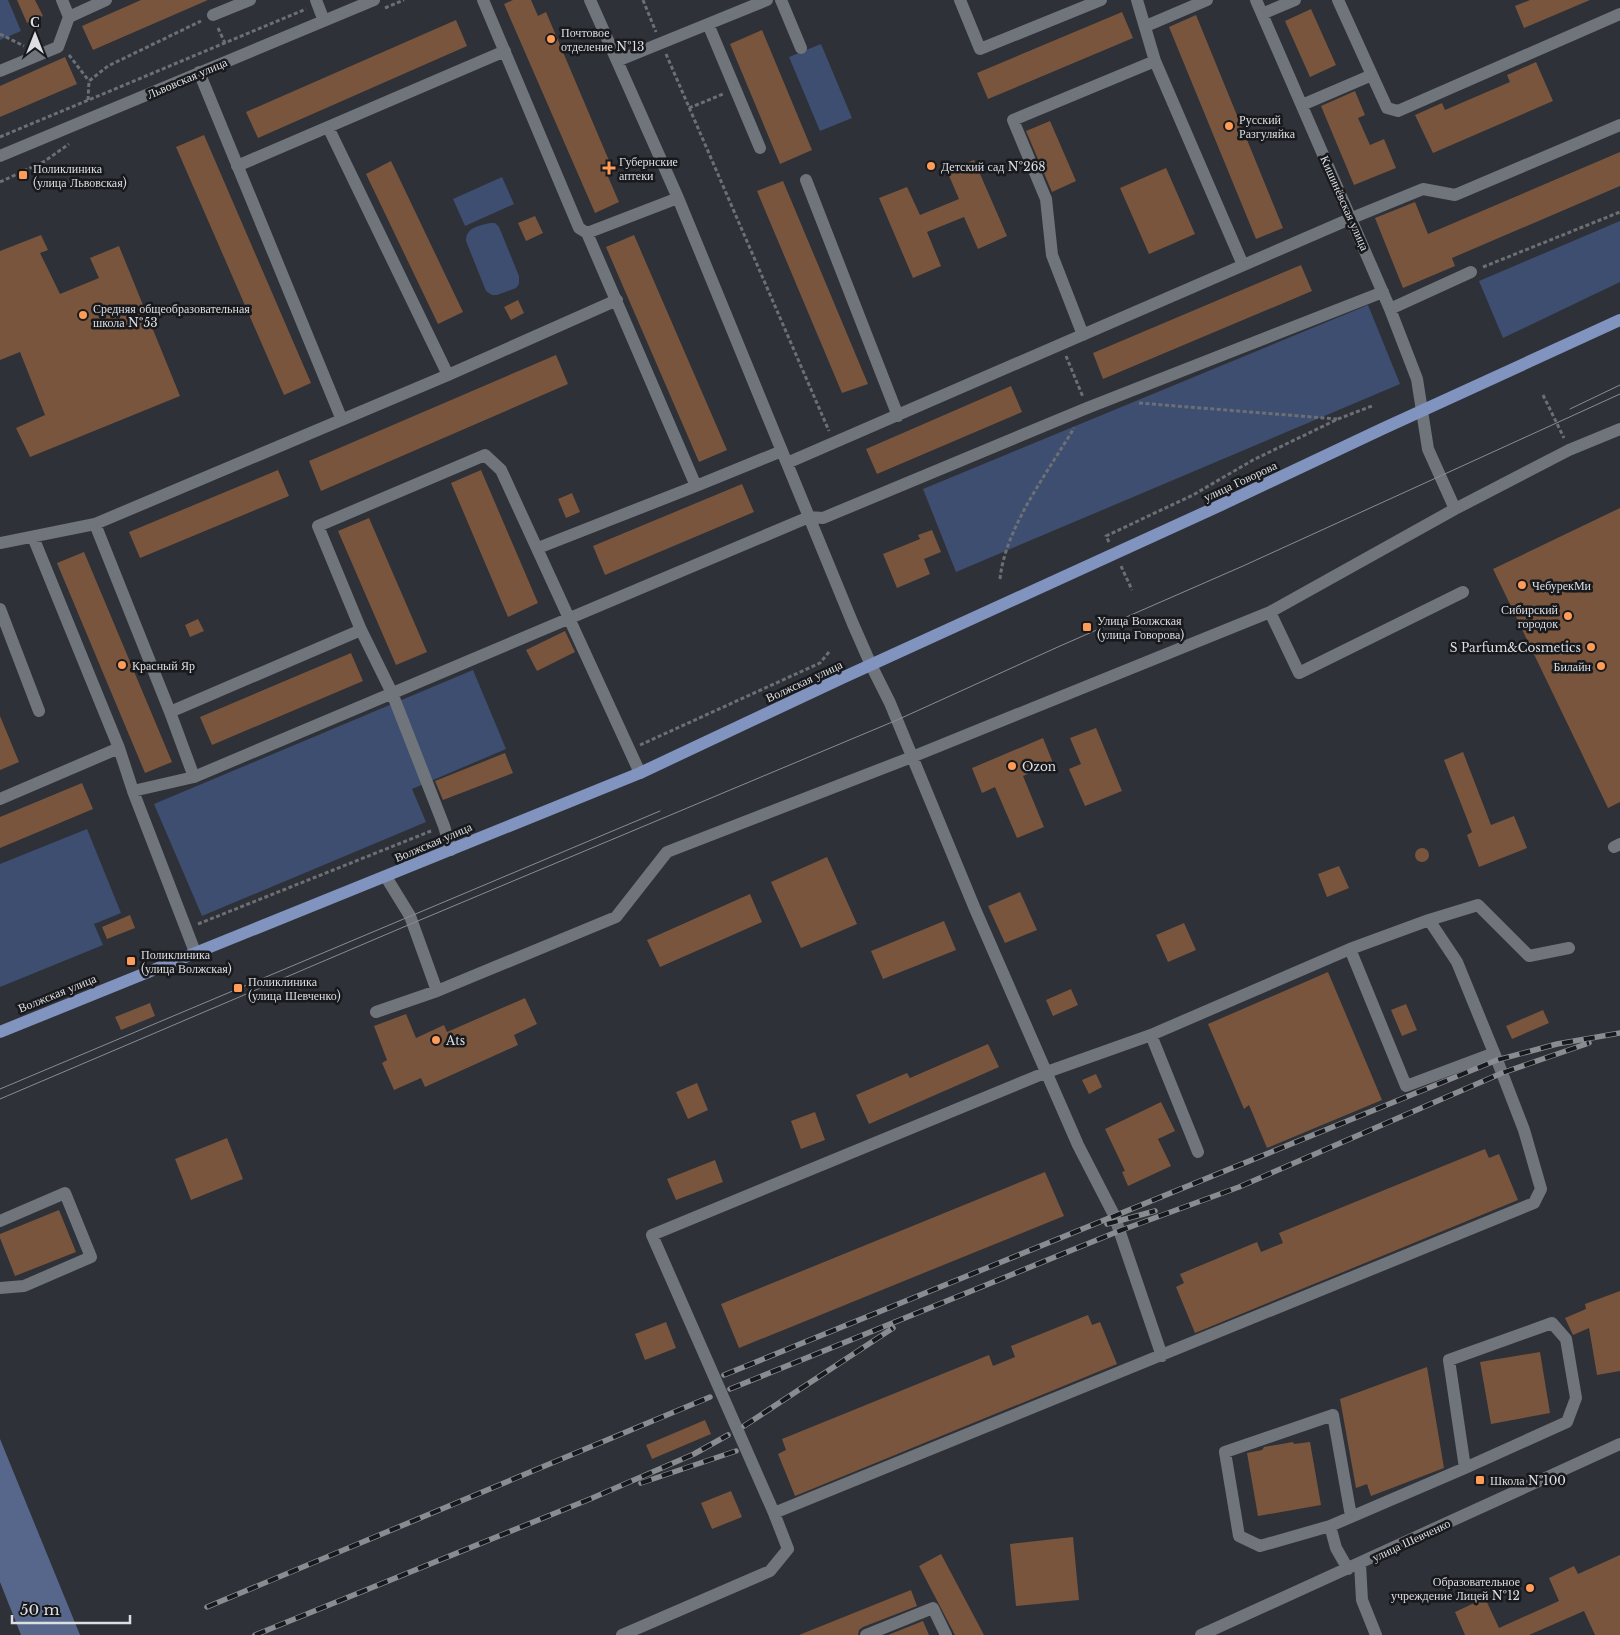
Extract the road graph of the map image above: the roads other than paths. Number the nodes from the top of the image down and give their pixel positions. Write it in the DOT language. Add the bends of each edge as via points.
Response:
graph roads {
  1 [pos="62,0"];
  2 [pos="106,0"];
  3 [pos="250,0"];
  4 [pos="374,0"];
  5 [pos="483,0"];
  6 [pos="767,0"];
  7 [pos="781,0"];
  8 [pos="960,0"];
  9 [pos="1101,0"];
  10 [pos="1137,0"];
  11 [pos="1207,0"];
  12 [pos="1256,0"];
  13 [pos="1295,0"];
  14 [pos="1338,0"];
  15 [pos="317,2"];
  16 [pos="593,2"];
  17 [pos="1262,14"];
  18 [pos="1620,14"];
  19 [pos="213,15"];
  20 [pos="70,17"];
  21 [pos="324,21"];
  22 [pos="708,24"];
  23 [pos="1146,26"];
  24 [pos="801,48"];
  25 [pos="504,51"];
  26 [pos="617,61"];
  27 [pos="1155,61"];
  28 [pos="0,71"];
  29 [pos="199,72"];
  30 [pos="1372,74"];
  31 [pos="1302,105"];
  32 [pos="1620,125"];
  33 [pos="328,126"];
  34 [pos="760,148"];
  35 [pos="0,156"];
  36 [pos="236,166"];
  37 [pos="806,180"];
  38 [pos="678,198"];
  39 [pos="1352,218"];
  40 [pos="587,233"];
  41 [pos="1243,265"];
  42 [pos="1471,272"];
  43 [pos="1383,292"];
  44 [pos="617,300"];
  45 [pos="1390,309"];
  46 [pos="1620,320"];
  47 [pos="1083,335"];
  48 [pos="448,375"];
  49 [pos="1422,410"];
  50 [pos="898,416"];
  51 [pos="342,420"];
  52 [pos="1620,430"];
  53 [pos="784,457"];
  54 [pos="696,486"];
  55 [pos="1455,509"];
  56 [pos="809,517"];
  57 [pos="96,524"];
  58 [pos="32,537"];
  59 [pos="0,543"];
  60 [pos="538,548"];
  61 [pos="1463,592"];
  62 [pos="0,609"];
  63 [pos="1270,612"];
  64 [pos="569,618"];
  65 [pos="361,630"];
  66 [pos="871,665"];
  67 [pos="392,693"];
  68 [pos="39,711"];
  69 [pos="170,712"];
  70 [pos="119,748"];
  71 [pos="912,757"];
  72 [pos="640,773"];
  73 [pos="194,777"];
  74 [pos="133,791"];
  75 [pos="0,799"];
  76 [pos="450,850"];
  77 [pos="386,876"];
  78 [pos="1429,920"];
  79 [pos="1569,948"];
  80 [pos="1350,949"];
  81 [pos="195,952"];
  82 [pos="436,991"];
  83 [pos="376,1012"];
  84 [pos="0,1032"];
  85 [pos="1151,1034"];
  86 [pos="1494,1053"];
  87 [pos="1047,1072"];
  88 [pos="1198,1152"];
  89 [pos="0,1221"];
  90 [pos="0,1288"];
  91 [pos="1162,1356"];
  92 [pos="1620,1444"];
  93 [pos="1465,1468"];
  94 [pos="774,1513"];
  95 [pos="1351,1516"];
  96 [pos="1330,1526"];
  97 [pos="1354,1566"];
  98 [pos="622,1635"];
  99 [pos="866,1635"];
  100 [pos="946,1635"];
  101 [pos="1200,1635"];
  102 [pos="1376,1635"];
  1 -- 20 [label="street"];
  2 -- 20 [label="street"];
  3 -- 19 [label="street"];
  4 -- 21 [label="street, Львовская улица"];
  5 -- 25 [label="street"];
  6 -- 22 [label="street"];
  7 -- 24 [label="street"];
  8 -- 9 [label="street" via="980,49"];
  10 -- 23 [label="street"];
  11 -- 23 [label="street"];
  12 -- 17 [label="street, Кишинёвская улица"];
  13 -- 17 [label="street"];
  14 -- 30 [label="street"];
  15 -- 21 [label="street"];
  16 -- 26 [label="street"];
  17 -- 31 [label="street, Кишинёвская улица"];
  18 -- 30 [label="street" via="1398,110 1386,108"];
  20 -- 28 [label="street" via="58,47"];
  21 -- 29 [label="street, Львовская улица"];
  22 -- 26 [label="street"];
  22 -- 34 [label="street"];
  23 -- 27 [label="street"];
  25 -- 33 [label="street"];
  25 -- 40 [label="street" via="579,228"];
  26 -- 38 [label="street"];
  27 -- 41 [label="street"];
  27 -- 47 [label="street" via="1013,120 1046,200 1052,255"];
  29 -- 35 [label="street, Львовская улица"];
  29 -- 36 [label="street"];
  30 -- 31 [label="street"];
  31 -- 39 [label="street, Кишинёвская улица"];
  32 -- 39 [label="street" via="1455,195 1423,190"];
  33 -- 36 [label="street"];
  33 -- 48 [label="street"];
  36 -- 51 [label="street"];
  37 -- 50 [label="street"];
  38 -- 40 [label="street"];
  38 -- 53 [label="street"];
  39 -- 41 [label="street"];
  39 -- 43 [label="street, Кишинёвская улица"];
  40 -- 44 [label="street"];
  41 -- 47 [label="street"];
  42 -- 45 [label="street"];
  43 -- 45 [label="street, Кишинёвская улица"];
  43 -- 56 [label="street" via="1087,408 823,518"];
  44 -- 48 [label="street"];
  44 -- 54 [label="street"];
  45 -- 49 [label="street, Кишинёвская улица" via="1417,380"];
  46 -- 49 [label="main road, улица Говорова"];
  47 -- 50 [label="street"];
  48 -- 51 [label="street"];
  49 -- 55 [label="street, Кишинёвская улица" via="1428,448"];
  49 -- 66 [label="main road, улица Говорова" via="1222,506"];
  50 -- 53 [label="street" via="834,442"];
  51 -- 57 [label="street"];
  52 -- 55 [label="street" via="1569,450"];
  53 -- 54 [label="street"];
  53 -- 56 [label="street"];
  54 -- 60 [label="street"];
  55 -- 63 [label="street"];
  56 -- 64 [label="street"];
  56 -- 66 [label="street"];
  57 -- 58 [label="street"];
  57 -- 69 [label="street"];
  58 -- 59 [label="street"];
  58 -- 70 [label="street"];
  60 -- 64 [label="street"];
  60 -- 65 [label="street" via="501,470 485,455 318,526"];
  61 -- 63 [label="street" via="1299,673"];
  62 -- 68 [label="street"];
  63 -- 71 [label="street"];
  64 -- 67 [label="street"];
  64 -- 72 [label="street"];
  65 -- 67 [label="street"];
  65 -- 69 [label="street"];
  66 -- 71 [label="street"];
  66 -- 72 [label="main road, Волжская улица"];
  67 -- 73 [label="street"];
  67 -- 76 [label="street" via="444,826"];
  69 -- 73 [label="street"];
  70 -- 74 [label="street"];
  70 -- 75 [label="street"];
  71 -- 82 [label="street" via="667,852 616,917"];
  71 -- 87 [label="street"];
  72 -- 76 [label="main road, Волжская улица"];
  73 -- 74 [label="street"];
  74 -- 81 [label="street"];
  76 -- 77 [label="main road, Волжская улица"];
  77 -- 81 [label="main road, Волжская улица"];
  77 -- 82 [label="street" via="410,916"];
  78 -- 79 [label="street" via="1478,905 1529,956"];
  78 -- 80 [label="street"];
  78 -- 86 [label="street" via="1456,962"];
  80 -- 85 [label="street"];
  80 -- 86 [label="street" via="1406,1086"];
  81 -- 84 [label="main road, Волжская улица"];
  82 -- 83 [label="street"];
  85 -- 87 [label="street"];
  85 -- 88 [label="street"];
  86 -- 91 [label="street" via="1524,1130 1541,1189 1534,1203"];
  87 -- 91 [label="street" via="1078,1145 1114,1215"];
  87 -- 94 [label="street" via="652,1235"];
  89 -- 90 [label="street" via="65,1193 91,1257 24,1286"];
  91 -- 94 [label="street"];
  92 -- 97 [label="street, улица Шевченко"];
  93 -- 93 [label="street" via="1567,1422 1576,1398 1566,1339 1552,1323 1450,1360"];
  93 -- 95 [label="street"];
  94 -- 98 [label="street" via="788,1549 770,1571"];
  95 -- 96 [label="street"];
  95 -- 96 [label="street" via="1332,1414 1225,1452 1239,1536 1260,1546"];
  96 -- 97 [label="street" via="1336,1548"];
  97 -- 101 [label="street, улица Шевченко"];
  97 -- 102 [label="street" via="1362,1600"];
  99 -- 100 [label="street" via="933,1608"];
}
